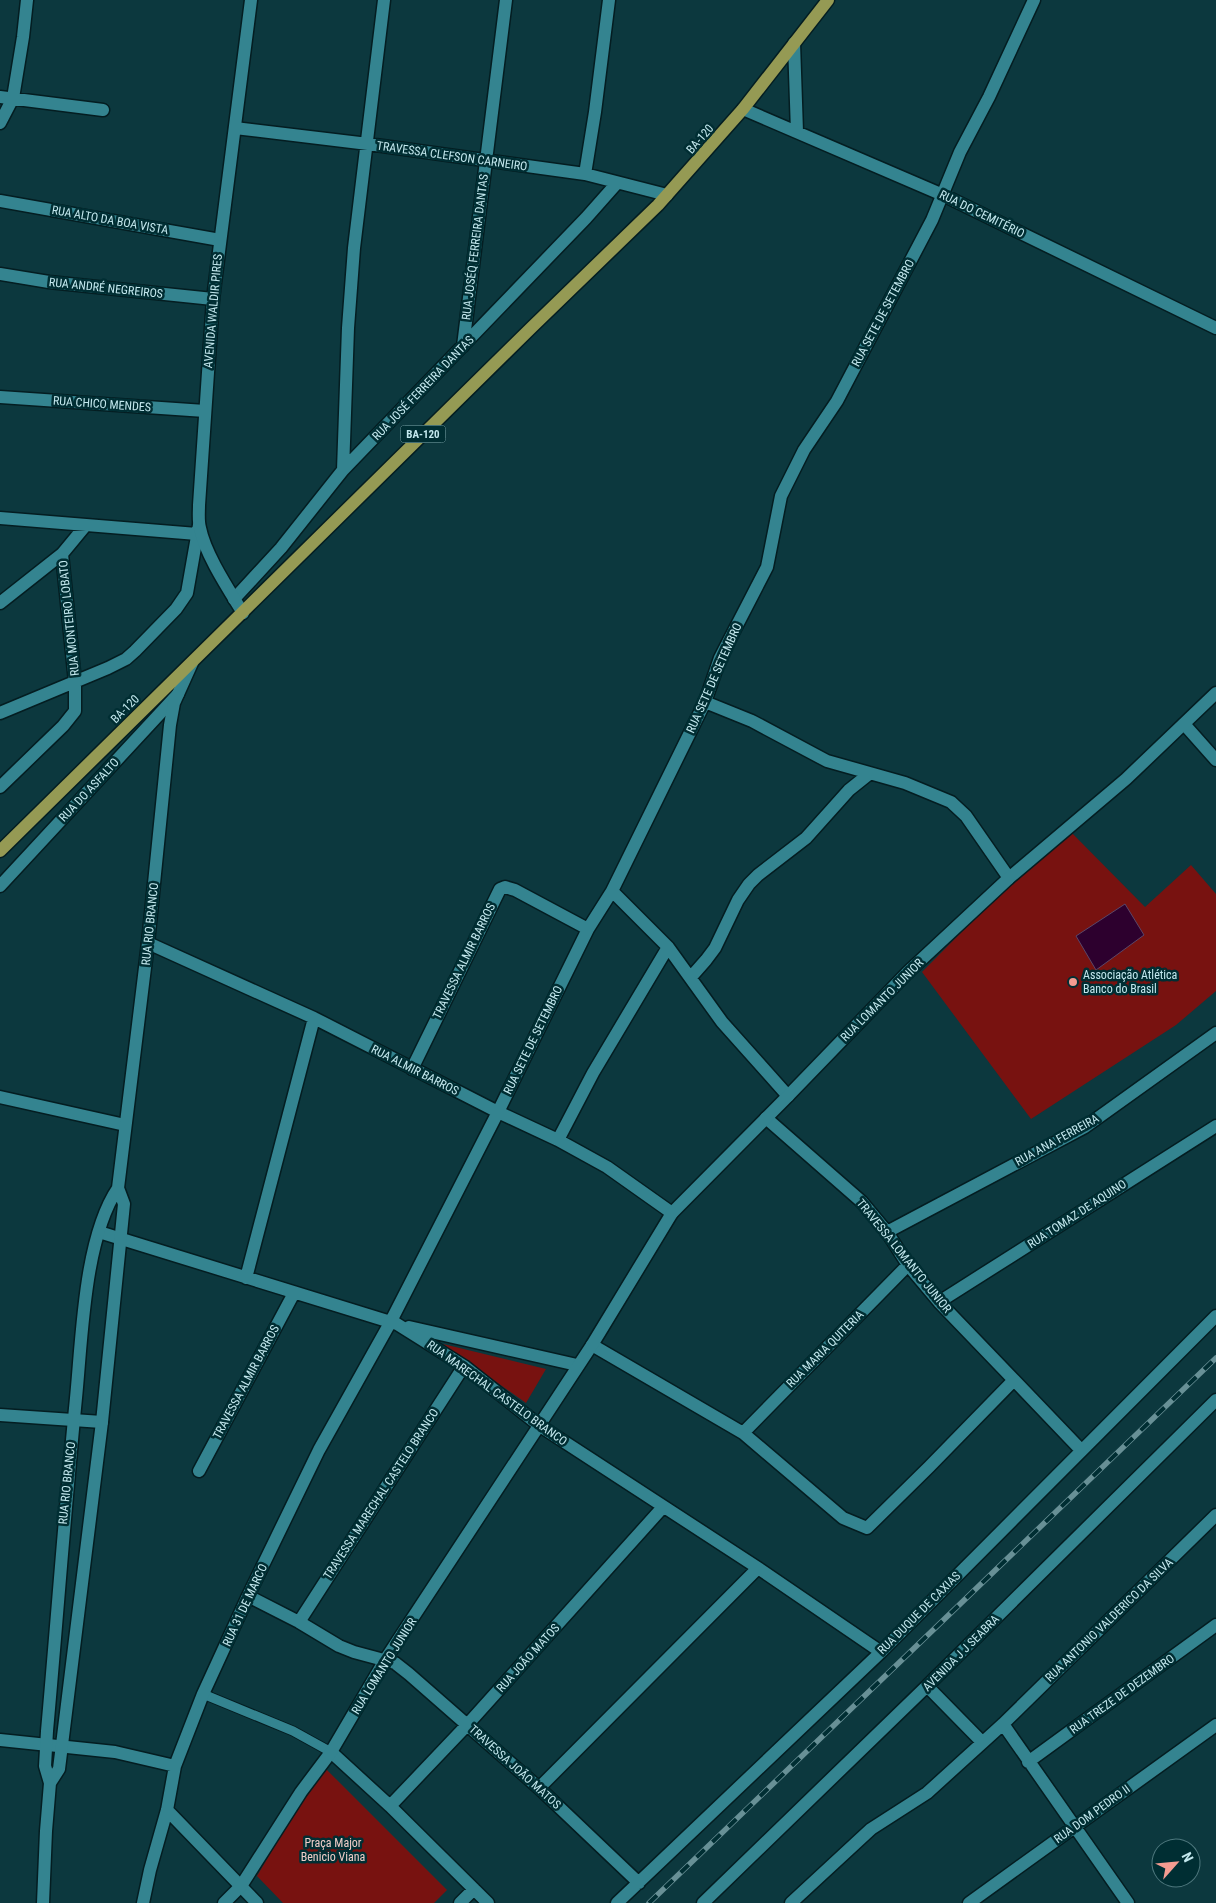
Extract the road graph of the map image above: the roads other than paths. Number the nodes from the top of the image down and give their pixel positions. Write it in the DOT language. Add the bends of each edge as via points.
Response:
graph roads {
  1 [pos="27,0"];
  2 [pos="251,0"];
  3 [pos="384,0"];
  4 [pos="506,0"];
  5 [pos="609,0"];
  6 [pos="828,0"];
  7 [pos="1034,0"];
  8 [pos="794,43"];
  9 [pos="0,97"];
  10 [pos="13,98"];
  11 [pos="743,109"];
  12 [pos="104,110"];
  13 [pos="0,122"];
  14 [pos="235,128"];
  15 [pos="797,132"];
  16 [pos="368,144"];
  17 [pos="486,161"];
  18 [pos="585,174"];
  19 [pos="618,183"];
  20 [pos="667,195"];
  21 [pos="943,195"];
  22 [pos="0,201"];
  23 [pos="220,240"];
  24 [pos="0,274"];
  25 [pos="213,300"];
  26 [pos="1216,328"];
  27 [pos="463,346"];
  28 [pos="0,397"];
  29 [pos="205,411"];
  30 [pos="343,470"];
  31 [pos="0,518"];
  32 [pos="86,524"];
  33 [pos="198,529"];
  34 [pos="62,554"];
  35 [pos="234,599"];
  36 [pos="0,603"];
  37 [pos="243,613"];
  38 [pos="192,663"];
  39 [pos="75,682"];
  40 [pos="1216,693"];
  41 [pos="178,694"];
  42 [pos="705,702"];
  43 [pos="0,713"];
  44 [pos="1184,724"];
  45 [pos="1216,760"];
  46 [pos="869,774"];
  47 [pos="0,787"];
  48 [pos="0,851"];
  49 [pos="1009,878"];
  50 [pos="0,886"];
  51 [pos="612,891"];
  52 [pos="588,929"];
  53 [pos="148,942"];
  54 [pos="668,946"];
  55 [pos="691,977"];
  56 [pos="314,1018"];
  57 [pos="1216,1033"];
  58 [pos="412,1069"];
  59 [pos="788,1096"];
  60 [pos="0,1097"];
  61 [pos="498,1112"];
  62 [pos="766,1118"];
  63 [pos="125,1125"];
  64 [pos="1216,1126"];
  65 [pos="558,1140"];
  66 [pos="118,1188"];
  67 [pos="672,1213"];
  68 [pos="99,1232"];
  69 [pos="887,1232"];
  70 [pos="122,1240"];
  71 [pos="908,1265"];
  72 [pos="246,1278"];
  73 [pos="294,1293"];
  74 [pos="939,1302"];
  75 [pos="1216,1316"];
  76 [pos="394,1324"];
  77 [pos="592,1345"];
  78 [pos="578,1365"];
  79 [pos="464,1366"];
  80 [pos="1014,1380"];
  81 [pos="1216,1400"];
  82 [pos="0,1415"];
  83 [pos="74,1419"];
  84 [pos="102,1422"];
  85 [pos="540,1426"];
  86 [pos="742,1433"];
  87 [pos="1081,1450"];
  88 [pos="199,1471"];
  89 [pos="662,1507"];
  90 [pos="1216,1515"];
  91 [pos="758,1568"];
  92 [pos="248,1596"];
  93 [pos="299,1622"];
  94 [pos="1216,1625"];
  95 [pos="881,1652"];
  96 [pos="385,1660"];
  97 [pos="927,1686"];
  98 [pos="203,1694"];
  99 [pos="468,1724"];
  100 [pos="1003,1724"];
  101 [pos="1216,1725"];
  102 [pos="0,1740"];
  103 [pos="982,1742"];
  104 [pos="46,1744"];
  105 [pos="61,1746"];
  106 [pos="331,1752"];
  107 [pos="1028,1762"];
  108 [pos="175,1766"];
  109 [pos="50,1782"];
  110 [pos="539,1788"];
  111 [pos="390,1806"];
  112 [pos="166,1810"];
  113 [pos="1074,1827"];
  114 [pos="639,1883"];
  115 [pos="241,1886"];
  116 [pos="474,1889"];
  117 [pos="43,1903"];
  118 [pos="144,1903"];
  119 [pos="224,1903"];
  120 [pos="257,1903"];
  121 [pos="460,1903"];
  122 [pos="488,1903"];
  123 [pos="616,1903"];
  124 [pos="703,1903"];
  125 [pos="791,1903"];
  126 [pos="969,1903"];
  127 [pos="1128,1903"];
  1 -- 10 [label="street"];
  2 -- 14 [label="street, AVENIDA WALDIR PIRES"];
  3 -- 16 [label="street"];
  4 -- 17 [label="street, RUA JOSÉQ FERREIRA DANTAS"];
  5 -- 18 [label="street"];
  6 -- 8 [label="main road, BA-120 / BA-120"];
  7 -- 21 [label="street, RUA SETE DE SETEMBRO" via="960,152"];
  8 -- 11 [label="main road, BA-120 / BA-120"];
  8 -- 15 [label="street"];
  9 -- 10 [label="street"];
  10 -- 12 [label="street"];
  10 -- 13 [label="street"];
  11 -- 15 [label="street, RUA DO CEMITÉRIO"];
  11 -- 20 [label="main road, BA-120 / BA-120"];
  14 -- 16 [label="street, TRAVESSA CLEFSON CARNEIRO"];
  14 -- 23 [label="street, AVENIDA WALDIR PIRES"];
  15 -- 21 [label="street, RUA DO CEMITÉRIO"];
  16 -- 17 [label="street, TRAVESSA CLEFSON CARNEIRO"];
  16 -- 30 [label="street" via="354,248"];
  17 -- 18 [label="street, TRAVESSA CLEFSON CARNEIRO"];
  17 -- 27 [label="street, RUA JOSÉQ FERREIRA DANTAS"];
  18 -- 19 [label="street, TRAVESSA CLEFSON CARNEIRO"];
  19 -- 20 [label="street, TRAVESSA CLEFSON CARNEIRO"];
  19 -- 27 [label="street, RUA JOSÉ FERREIRA DANTAS"];
  20 -- 37 [label="main road, BA-120 / BA-120"];
  21 -- 26 [label="street, RUA DO CEMITÉRIO"];
  21 -- 42 [label="street, RUA SETE DE SETEMBRO" via="837,401 804,450 781,496 767,567 720,658"];
  22 -- 23 [label="street, RUA ALTO DA BOA VISTA"];
  23 -- 25 [label="street, AVENIDA WALDIR PIRES"];
  24 -- 25 [label="street, RUA ANDRÉ NEGREIROS"];
  25 -- 29 [label="street, AVENIDA WALDIR PIRES"];
  27 -- 30 [label="street, RUA JOSÉ FERREIRA DANTAS"];
  28 -- 29 [label="street, RUA CHICO MENDES"];
  29 -- 33 [label="street, AVENIDA WALDIR PIRES"];
  30 -- 35 [label="street, RUA JOSÉ FERREIRA DANTAS" via="281,548"];
  31 -- 32 [label="street"];
  32 -- 33 [label="street"];
  32 -- 34 [label="street"];
  33 -- 35 [label="street, AVENIDA WALDIR PIRES"];
  33 -- 39 [label="street, RUA MONTEIRO LOBATO" via="184,599 126,659"];
  34 -- 36 [label="street"];
  34 -- 39 [label="street, RUA MONTEIRO LOBATO"];
  35 -- 37 [label="street, AVENIDA WALDIR PIRES"];
  37 -- 38 [label="main road, BA-120 / BA-120"];
  38 -- 41 [label="street, RUA RIO BRANCO"];
  38 -- 48 [label="main road, BA-120 / BA-120"];
  39 -- 43 [label="street"];
  39 -- 47 [label="street, RUA MONTEIRO LOBATO" via="76,705 70,718"];
  40 -- 44 [label="street, RUA LOMANTO JUNIOR"];
  41 -- 50 [label="street, RUA DO ASFALTO"];
  41 -- 53 [label="street, RUA RIO BRANCO" via="170,725"];
  42 -- 46 [label="street" via="752,721 827,761"];
  42 -- 51 [label="street, RUA SETE DE SETEMBRO"];
  44 -- 45 [label="street"];
  44 -- 49 [label="street, RUA LOMANTO JUNIOR" via="1126,779"];
  46 -- 49 [label="street" via="905,783 951,802 966,816"];
  46 -- 55 [label="street" via="844,795 806,838 749,884 715,948"];
  49 -- 59 [label="street, RUA LOMANTO JUNIOR" via="908,972"];
  51 -- 52 [label="street, RUA SETE DE SETEMBRO"];
  51 -- 54 [label="street"];
  52 -- 58 [label="street, TRAVESSA ALMIR BARROS" via="515,890 500,888"];
  52 -- 61 [label="street, RUA SETE DE SETEMBRO"];
  53 -- 56 [label="street, RUA ALMIR BARROS"];
  53 -- 63 [label="street, RUA RIO BRANCO"];
  54 -- 55 [label="street"];
  54 -- 65 [label="street" via="593,1073"];
  55 -- 59 [label="street" via="722,1022"];
  56 -- 58 [label="street, RUA ALMIR BARROS"];
  56 -- 72 [label="street"];
  57 -- 69 [label="street, RUA ANA FERREIRA" via="1085,1127"];
  58 -- 61 [label="street, RUA ALMIR BARROS"];
  59 -- 62 [label="street, RUA LOMANTO JUNIOR"];
  60 -- 63 [label="street"];
  61 -- 65 [label="street, RUA ALMIR BARROS"];
  61 -- 76 [label="street, RUA SETE DE SETEMBRO"];
  62 -- 67 [label="street, RUA LOMANTO JUNIOR"];
  62 -- 69 [label="street, TRAVESSA LOMANTO JUNIOR" via="862,1202"];
  63 -- 66 [label="street, RUA RIO BRANCO"];
  64 -- 74 [label="street, RUA TOMAZ DE AQUINO"];
  65 -- 67 [label="street, RUA ALMIR BARROS" via="607,1167"];
  66 -- 68 [label="street, RUA RIO BRANCO" via="110,1200"];
  66 -- 70 [label="street, RUA RIO BRANCO" via="124,1204"];
  67 -- 77 [label="street, RUA LOMANTO JUNIOR"];
  68 -- 70 [label="street, RUA MARECHAL CASTELO BRANCO"];
  68 -- 83 [label="street, RUA RIO BRANCO" via="91,1263"];
  69 -- 71 [label="street, TRAVESSA LOMANTO JUNIOR"];
  70 -- 72 [label="street, RUA MARECHAL CASTELO BRANCO"];
  70 -- 84 [label="street, RUA RIO BRANCO"];
  71 -- 74 [label="street, TRAVESSA LOMANTO JUNIOR"];
  71 -- 86 [label="street, RUA MARIA QUITERIA"];
  72 -- 73 [label="street, RUA MARECHAL CASTELO BRANCO"];
  73 -- 76 [label="street, RUA MARECHAL CASTELO BRANCO"];
  73 -- 88 [label="street, TRAVESSA ALMIR BARROS"];
  74 -- 80 [label="street, TRAVESSA LOMANTO JUNIOR"];
  75 -- 87 [label="street, RUA DUQUE DE CAXIAS"];
  76 -- 78 [label="street"];
  76 -- 79 [label="street, RUA MARECHAL CASTELO BRANCO"];
  76 -- 92 [label="street, RUA 31 DE MARCO" via="320,1450"];
  77 -- 78 [label="street, RUA LOMANTO JUNIOR"];
  77 -- 86 [label="street"];
  78 -- 85 [label="street, RUA LOMANTO JUNIOR"];
  79 -- 85 [label="street, RUA MARECHAL CASTELO BRANCO"];
  79 -- 93 [label="street, TRAVESSA MARECHAL CASTELO BRANCO"];
  80 -- 86 [label="street" via="867,1528 843,1518"];
  80 -- 87 [label="street, TRAVESSA LOMANTO JUNIOR"];
  81 -- 97 [label="street, AVENIDA J J SEABRA"];
  82 -- 83 [label="street"];
  83 -- 84 [label="street"];
  83 -- 104 [label="street, RUA RIO BRANCO"];
  84 -- 105 [label="street, RUA RIO BRANCO"];
  85 -- 89 [label="street, RUA MARECHAL CASTELO BRANCO"];
  85 -- 96 [label="street, RUA LOMANTO JUNIOR"];
  87 -- 95 [label="street, RUA DUQUE DE CAXIAS"];
  89 -- 91 [label="street, RUA MARECHAL CASTELO BRANCO"];
  89 -- 99 [label="street, RUA JOÃO MATOS"];
  90 -- 100 [label="street, RUA ANTONIO VALDERICO DA SILVA"];
  91 -- 95 [label="street, RUA MARECHAL CASTELO BRANCO"];
  91 -- 110 [label="street"];
  92 -- 93 [label="street, TRAVESSA JOÃO MATOS"];
  92 -- 98 [label="street, RUA 31 DE MARCO"];
  93 -- 96 [label="street, TRAVESSA JOÃO MATOS" via="339,1646"];
  94 -- 107 [label="street, RUA TREZE DE DEZEMBRO"];
  95 -- 114 [label="street, RUA DUQUE DE CAXIAS"];
  96 -- 99 [label="street, TRAVESSA JOÃO MATOS" via="395,1663"];
  96 -- 106 [label="street, RUA LOMANTO JUNIOR"];
  97 -- 103 [label="street"];
  97 -- 124 [label="street, AVENIDA J J SEABRA"];
  98 -- 106 [label="lane" via="293,1731"];
  98 -- 108 [label="street, RUA 31 DE MARCO"];
  99 -- 110 [label="street, TRAVESSA JOÃO MATOS"];
  99 -- 111 [label="street, RUA JOÃO MATOS"];
  100 -- 103 [label="street"];
  100 -- 107 [label="street"];
  101 -- 113 [label="street, RUA DOM PEDRO II"];
  102 -- 104 [label="street"];
  103 -- 125 [label="street" via="927,1793 871,1829"];
  104 -- 105 [label="street"];
  104 -- 109 [label="street, RUA RIO BRANCO" via="45,1766"];
  105 -- 108 [label="street" via="115,1752"];
  105 -- 109 [label="street, RUA RIO BRANCO" via="59,1769"];
  106 -- 111 [label="street"];
  106 -- 115 [label="street, RUA LOMANTO JUNIOR" via="301,1792"];
  107 -- 113 [label="street"];
  108 -- 112 [label="street, RUA 31 DE MARCO"];
  109 -- 117 [label="street, RUA RIO BRANCO"];
  110 -- 114 [label="street, TRAVESSA JOÃO MATOS"];
  111 -- 116 [label="street"];
  112 -- 115 [label="street"];
  112 -- 118 [label="street, RUA 31 DE MARCO"];
  113 -- 126 [label="street, RUA DOM PEDRO II"];
  113 -- 127 [label="street"];
  114 -- 123 [label="street, RUA DUQUE DE CAXIAS"];
  115 -- 119 [label="street, RUA LOMANTO JUNIOR"];
  115 -- 120 [label="street"];
  116 -- 121 [label="street"];
  116 -- 122 [label="street"];
}
